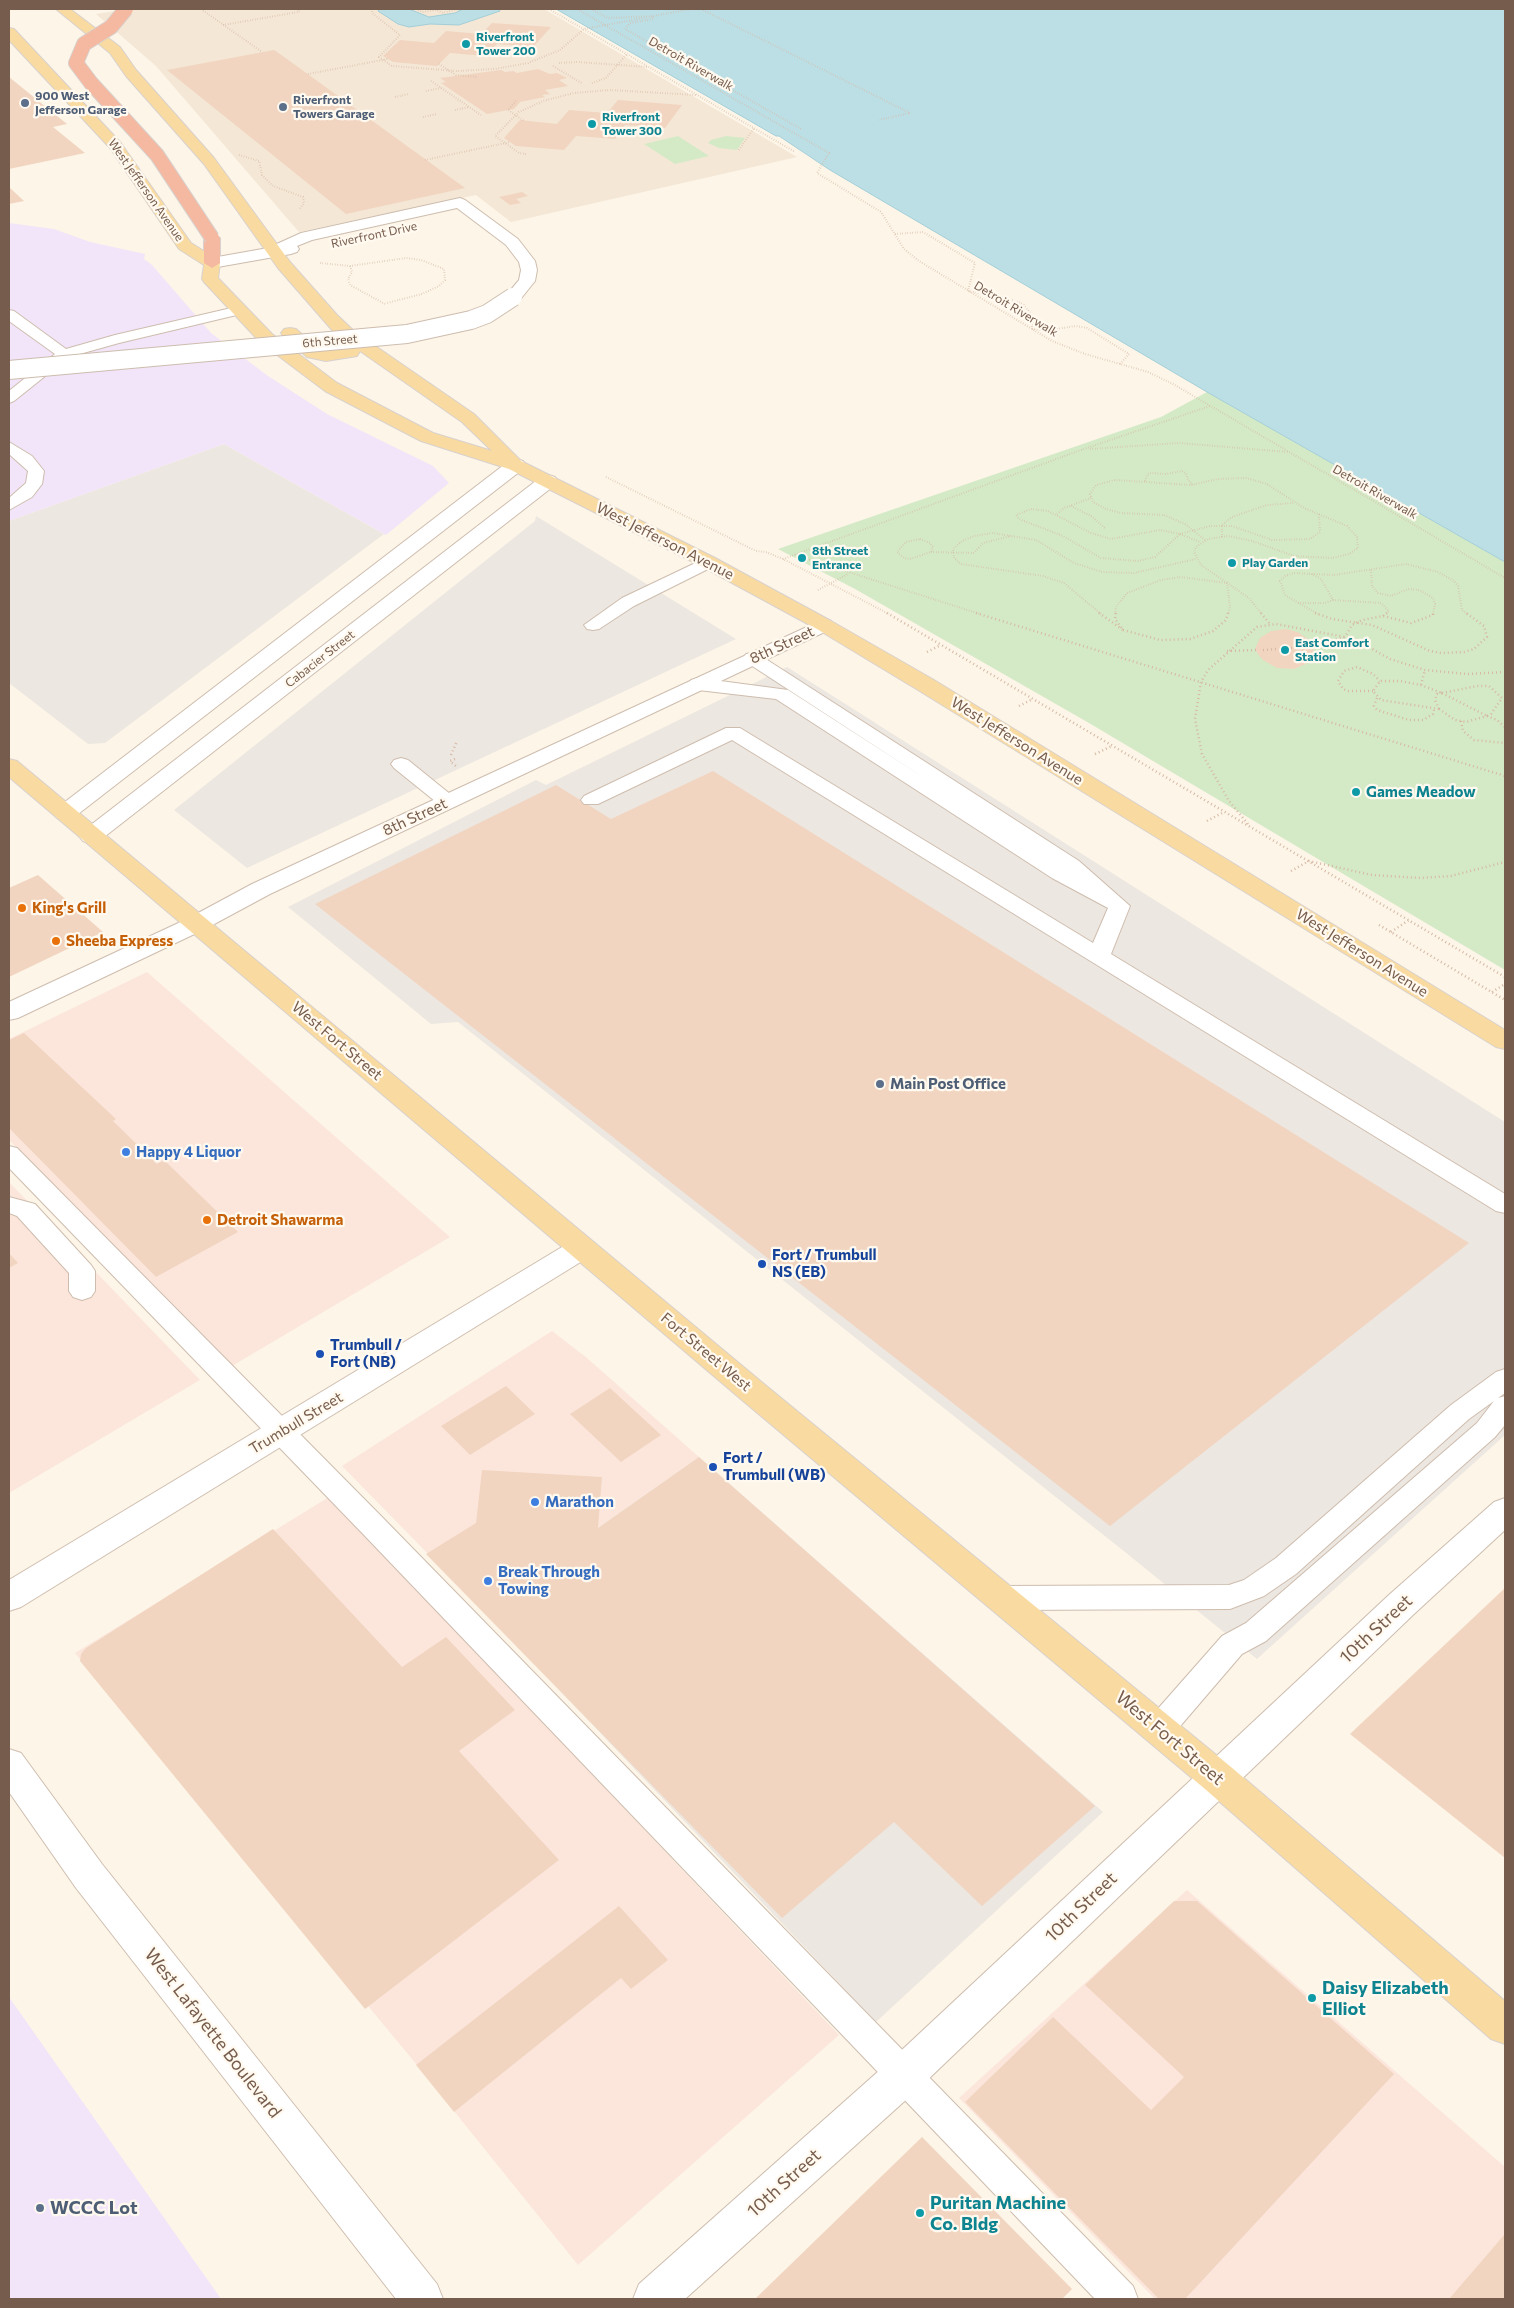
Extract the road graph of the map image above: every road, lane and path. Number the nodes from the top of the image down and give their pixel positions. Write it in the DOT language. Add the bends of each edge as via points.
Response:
graph roads {
  1 [pos="62,9"];
  2 [pos="126,9"];
  3 [pos="201,9"];
  4 [pos="301,9"];
  5 [pos="372,9"];
  6 [pos="416,9"];
  7 [pos="457,9"];
  8 [pos="549,9"];
  9 [pos="577,9"];
  10 [pos="591,9"];
  11 [pos="691,9"];
  12 [pos="701,9"];
  13 [pos="653,16"];
  14 [pos="223,25"];
  15 [pos="606,25"];
  16 [pos="584,29"];
  17 [pos="9,32"];
  18 [pos="262,52"];
  19 [pos="627,54"];
  20 [pos="388,59"];
  21 [pos="559,63"];
  22 [pos="439,64"];
  23 [pos="617,65"];
  24 [pos="553,66"];
  25 [pos="649,67"];
  26 [pos="308,74"];
  27 [pos="478,77"];
  28 [pos="431,81"];
  29 [pos="592,83"];
  30 [pos="583,84"];
  31 [pos="441,88"];
  32 [pos="426,91"];
  33 [pos="409,94"];
  34 [pos="698,96"];
  35 [pos="395,97"];
  36 [pos="516,101"];
  37 [pos="470,107"];
  38 [pos="455,110"];
  39 [pos="437,114"];
  40 [pos="481,115"];
  41 [pos="423,117"];
  42 [pos="879,120"];
  43 [pos="524,121"];
  44 [pos="754,128"];
  45 [pos="801,129"];
  46 [pos="510,142"];
  47 [pos="740,150"];
  48 [pos="795,152"];
  49 [pos="526,154"];
  50 [pos="425,160"];
  51 [pos="460,203"];
  52 [pos="474,214"];
  53 [pos="895,234"];
  54 [pos="274,251"];
  55 [pos="314,260"];
  56 [pos="212,263"];
  57 [pos="350,266"];
  58 [pos="221,290"];
  59 [pos="968,291"];
  60 [pos="385,304"];
  61 [pos="378,309"];
  62 [pos="240,310"];
  63 [pos="9,314"];
  64 [pos="1032,329"];
  65 [pos="349,336"];
  66 [pos="64,354"];
  67 [pos="1120,364"];
  68 [pos="9,370"];
  69 [pos="9,398"];
  70 [pos="1211,406"];
  71 [pos="9,447"];
  72 [pos="1082,450"];
  73 [pos="1288,452"];
  74 [pos="516,465"];
  75 [pos="601,474"];
  76 [pos="548,481"];
  77 [pos="1145,482"];
  78 [pos="1194,485"];
  79 [pos="1091,498"];
  80 [pos="1294,502"];
  81 [pos="9,505"];
  82 [pos="1071,506"];
  83 [pos="1057,514"];
  84 [pos="1318,514"];
  85 [pos="1222,525"];
  86 [pos="1106,529"];
  87 [pos="1191,529"];
  88 [pos="1180,534"];
  89 [pos="1020,536"];
  90 [pos="1222,536"];
  91 [pos="1260,536"];
  92 [pos="1205,540"];
  93 [pos="1252,541"];
  94 [pos="1200,542"];
  95 [pos="931,552"];
  96 [pos="952,553"];
  97 [pos="794,555"];
  98 [pos="783,559"];
  99 [pos="1196,559"];
  100 [pos="708,562"];
  101 [pos="1371,570"];
  102 [pos="1308,572"];
  103 [pos="849,574"];
  104 [pos="1043,576"];
  105 [pos="1505,578"];
  106 [pos="1040,579"];
  107 [pos="832,583"];
  108 [pos="1227,583"];
  109 [pos="815,592"];
  110 [pos="1334,600"];
  111 [pos="1296,604"];
  112 [pos="1382,616"];
  113 [pos="1355,623"];
  114 [pos="1270,624"];
  115 [pos="593,625"];
  116 [pos="824,625"];
  117 [pos="1123,630"];
  118 [pos="1345,637"];
  119 [pos="942,645"];
  120 [pos="1313,646"];
  121 [pos="1305,647"];
  122 [pos="1256,650"];
  123 [pos="1264,650"];
  124 [pos="1227,652"];
  125 [pos="924,653"];
  126 [pos="752,658"];
  127 [pos="1424,670"];
  128 [pos="1505,672"];
  129 [pos="1380,681"];
  130 [pos="1202,682"];
  131 [pos="698,684"];
  132 [pos="1421,685"];
  133 [pos="1373,691"];
  134 [pos="1442,693"];
  135 [pos="1377,698"];
  136 [pos="1034,699"];
  137 [pos="1016,708"];
  138 [pos="1439,709"];
  139 [pos="1434,710"];
  140 [pos="1487,716"];
  141 [pos="1461,721"];
  142 [pos="1505,727"];
  143 [pos="457,741"];
  144 [pos="1505,743"];
  145 [pos="1113,746"];
  146 [pos="1094,754"];
  147 [pos="451,755"];
  148 [pos="401,764"];
  149 [pos="9,766"];
  150 [pos="1505,776"];
  151 [pos="591,800"];
  152 [pos="448,802"];
  153 [pos="1224,812"];
  154 [pos="65,813"];
  155 [pos="1207,821"];
  156 [pos="1251,827"];
  157 [pos="91,836"];
  158 [pos="1309,861"];
  159 [pos="1505,862"];
  160 [pos="1291,871"];
  161 [pos="1119,906"];
  162 [pos="1409,920"];
  163 [pos="196,924"];
  164 [pos="1391,932"];
  165 [pos="1099,956"];
  166 [pos="1505,978"];
  167 [pos="1505,984"];
  168 [pos="1492,992"];
  169 [pos="9,1012"];
  170 [pos="1505,1040"];
  171 [pos="9,1154"];
  172 [pos="9,1205"];
  173 [pos="1505,1205"];
  174 [pos="582,1248"];
  175 [pos="82,1291"];
  176 [pos="1505,1379"];
  177 [pos="1505,1406"];
  178 [pos="281,1432"];
  179 [pos="831,1454"];
  180 [pos="1505,1511"];
  181 [pos="9,1597"];
  182 [pos="1002,1598"];
  183 [pos="1160,1729"];
  184 [pos="9,1764"];
  185 [pos="1218,1778"];
  186 [pos="1505,2026"];
  187 [pos="904,2075"];
  188 [pos="422,2299"];
  189 [pos="654,2299"];
  190 [pos="1120,2299"];
  1 -- 54 [label="main road, West Jefferson Avenue" via="115,50 131,73 209,161"];
  2 -- 56 [label="highway, bridge" via="111,27 84,44 76,63 157,155 212,238"];
  3 -- 14 [label="path"];
  4 -- 14 [label="path"];
  5 -- 16 [label="path" via="372,13 400,36 379,57 392,66 400,67 463,71 512,66 551,55"];
  6 -- 7 [label="path" via="444,13"];
  8 -- 16 [label="path"];
  9 -- 15 [label="path, Detroit Riverwalk"];
  10 -- 13 [label="path" via="608,18"];
  11 -- 13 [label="path"];
  12 -- 42 [label="path" via="910,113"];
  13 -- 15 [label="path"];
  13 -- 45 [label="path" via="653,19 630,23 626,29"];
  14 -- 18 [label="path"];
  15 -- 16 [label="path"];
  15 -- 53 [label="path, Detroit Riverwalk" via="829,153 817,173 878,209"];
  16 -- 19 [label="path"];
  17 -- 56 [label="main road, West Jefferson Avenue" via="115,145 185,246"];
  19 -- 23 [label="path"];
  19 -- 25 [label="path"];
  20 -- 26 [label="path, bridge"];
  21 -- 23 [label="path"];
  22 -- 27 [label="path, bridge" via="456,75"];
  23 -- 25 [label="path"];
  23 -- 29 [label="path" via="606,78"];
  24 -- 30 [label="path"];
  25 -- 34 [label="path"];
  28 -- 31 [label="path"];
  31 -- 32 [label="path"];
  31 -- 37 [label="path"];
  33 -- 35 [label="path"];
  34 -- 44 [label="path"];
  34 -- 49 [label="path" via="610,90 574,93 543,101 514,115 495,136 519,153"];
  36 -- 43 [label="path, bridge" via="508,110"];
  37 -- 38 [label="path"];
  37 -- 40 [label="path"];
  39 -- 41 [label="path"];
  44 -- 47 [label="path"];
  44 -- 48 [label="path"];
  46 -- 50 [label="path, bridge"];
  51 -- 52 [label="street, 6th Street"];
  51 -- 54 [label="street, Riverfront Drive" via="306,236"];
  52 -- 54 [label="street, Riverfront Drive" via="318,247"];
  52 -- 68 [label="street, 6th Street, bridge" via="512,242 527,261 529,270 527,281 513,298 471,320 406,334"];
  53 -- 59 [label="path, Detroit Riverwalk" via="910,255"];
  53 -- 59 [label="path" via="920,231 973,262"];
  54 -- 56 [label="street, Riverfront Drive"];
  54 -- 65 [label="main road, West Jefferson Avenue" via="312,300"];
  55 -- 57 [label="path"];
  56 -- 58 [label="main road, West Jefferson Avenue" via="210,280"];
  57 -- 60 [label="path" via="352,272 348,282 353,288"];
  57 -- 60 [label="path" via="406,258 421,260 444,270 445,280 439,286"];
  58 -- 62 [label="main road, West Jefferson Avenue"];
  58 -- 65 [label="main road" via="256,306 313,352 326,356 351,352 355,346"];
  59 -- 64 [label="path, Detroit Riverwalk"];
  59 -- 64 [label="path" via="1022,304 1032,315"];
  60 -- 61 [label="path"];
  62 -- 66 [label="lane"];
  62 -- 74 [label="main road, West Jefferson Avenue" via="266,338 331,387 427,437"];
  63 -- 66 [label="lane"];
  64 -- 67 [label="path, Detroit Riverwalk" via="1068,349"];
  64 -- 67 [label="path" via="1087,328 1129,354"];
  65 -- 74 [label="main road, West Jefferson Avenue" via="468,418"];
  66 -- 69 [label="lane"];
  67 -- 70 [label="path, Detroit Riverwalk" via="1148,372"];
  70 -- 72 [label="path"];
  70 -- 73 [label="path, Detroit Riverwalk"];
  71 -- 81 [label="lane" via="36,471 34,484 26,494"];
  72 -- 73 [label="path" via="1179,443"];
  72 -- 97 [label="path"];
  73 -- 105 [label="path, Detroit Riverwalk"];
  74 -- 76 [label="main road, West Jefferson Avenue"];
  74 -- 154 [label="street"];
  75 -- 98 [label="path" via="756,551"];
  76 -- 100 [label="main road, West Jefferson Avenue"];
  76 -- 157 [label="street, Cabacier Street"];
  77 -- 78 [label="path"];
  77 -- 78 [label="path" via="1151,473 1182,471"];
  77 -- 79 [label="path" via="1108,481 1096,485"];
  78 -- 80 [label="path" via="1218,479 1246,478 1267,484"];
  79 -- 82 [label="path"];
  79 -- 87 [label="path" via="1098,506 1113,512 1164,515"];
  80 -- 84 [label="path"];
  80 -- 85 [label="path" via="1260,507 1232,517"];
  82 -- 83 [label="path"];
  82 -- 86 [label="path" via="1091,516"];
  83 -- 88 [label="path" via="1111,540 1153,530"];
  83 -- 88 [label="path" via="1030,510 1016,515 1063,536 1094,556 1109,560 1150,559"];
  84 -- 91 [label="path" via="1318,536 1285,541"];
  84 -- 93 [label="path" via="1348,526 1357,537 1358,548 1340,557 1314,558 1283,553"];
  85 -- 87 [label="path"];
  85 -- 90 [label="path"];
  85 -- 91 [label="path"];
  87 -- 88 [label="path"];
  87 -- 92 [label="path"];
  88 -- 94 [label="path"];
  89 -- 96 [label="path" via="990,540 977,547 974,553"];
  89 -- 96 [label="path" via="993,533 974,536 957,544"];
  89 -- 99 [label="path" via="1045,544 1074,563 1102,572 1134,573"];
  90 -- 92 [label="path"];
  90 -- 93 [label="path"];
  91 -- 93 [label="path"];
  92 -- 94 [label="path"];
  94 -- 99 [label="path" via="1194,552"];
  95 -- 95 [label="path" via="930,543 920,539 906,542 897,552 904,558"];
  95 -- 96 [label="path"];
  96 -- 104 [label="path" via="957,562 967,566"];
  97 -- 98 [label="path"];
  97 -- 103 [label="path"];
  98 -- 107 [label="path"];
  99 -- 108 [label="path" via="1208,572"];
  100 -- 115 [label="lane" via="628,602"];
  100 -- 116 [label="main road, West Jefferson Avenue"];
  101 -- 102 [label="path" via="1334,575"];
  101 -- 112 [label="path" via="1372,586 1378,594 1391,596 1408,589 1419,590 1433,598 1435,604 1434,615 1419,622 1403,623"];
  101 -- 113 [label="path" via="1406,564 1438,572 1458,586 1462,610 1484,626 1486,637 1474,649 1441,653 1418,648 1384,630"];
  102 -- 110 [label="path" via="1321,579"];
  102 -- 111 [label="path" via="1294,573 1280,581 1285,595"];
  103 -- 107 [label="path"];
  103 -- 130 [label="path"];
  104 -- 106 [label="path"];
  104 -- 117 [label="path" via="1073,588"];
  107 -- 109 [label="path"];
  107 -- 119 [label="path"];
  108 -- 114 [label="path" via="1249,598"];
  108 -- 117 [label="path" via="1181,577 1136,588 1116,606 1116,619"];
  108 -- 117 [label="path" via="1229,614 1212,631 1172,641 1144,638"];
  110 -- 111 [label="path"];
  110 -- 112 [label="path" via="1381,603 1389,611"];
  111 -- 113 [label="path" via="1332,619"];
  112 -- 113 [label="path"];
  113 -- 118 [label="path"];
  114 -- 118 [label="path"];
  114 -- 124 [label="path" via="1257,627"];
  116 -- 126 [label="street, 8th Street"];
  116 -- 170 [label="main road, West Jefferson Avenue"];
  118 -- 120 [label="path"];
  118 -- 127 [label="path" via="1390,659"];
  119 -- 125 [label="path"];
  119 -- 136 [label="path"];
  121 -- 123 [label="path"];
  122 -- 124 [label="path"];
  124 -- 130 [label="path" via="1208,670"];
  126 -- 131 [label="street, 8th Street"];
  126 -- 161 [label="lane" via="1072,866"];
  127 -- 128 [label="path" via="1467,674"];
  127 -- 132 [label="path"];
  129 -- 132 [label="path"];
  129 -- 133 [label="path"];
  129 -- 133 [label="path" via="1357,667 1344,671 1338,681 1348,691"];
  130 -- 150 [label="path"];
  130 -- 156 [label="path" via="1195,719 1202,754 1229,801"];
  131 -- 152 [label="street, 8th Street"];
  131 -- 161 [label="lane" via="781,694 1059,874"];
  132 -- 134 [label="path"];
  133 -- 135 [label="path"];
  134 -- 138 [label="path" via="1437,694 1434,700"];
  134 -- 140 [label="path"];
  134 -- 140 [label="path" via="1489,686 1502,698"];
  135 -- 139 [label="path"];
  135 -- 139 [label="path" via="1374,706 1377,710 1409,720 1423,720"];
  136 -- 137 [label="path"];
  136 -- 145 [label="path"];
  138 -- 139 [label="path"];
  138 -- 141 [label="path"];
  140 -- 141 [label="path"];
  140 -- 142 [label="path"];
  141 -- 144 [label="path" via="1464,731 1474,740"];
  143 -- 147 [label="path"];
  145 -- 146 [label="path"];
  145 -- 153 [label="path"];
  148 -- 152 [label="lane"];
  149 -- 154 [label="main road"];
  151 -- 165 [label="lane" via="733,732"];
  152 -- 163 [label="street, 8th Street" via="261,889"];
  153 -- 155 [label="path"];
  153 -- 156 [label="path"];
  154 -- 157 [label="main road"];
  156 -- 158 [label="path"];
  157 -- 163 [label="main road, West Fort Street"];
  158 -- 159 [label="path" via="1372,875 1413,878 1451,876"];
  158 -- 160 [label="path"];
  158 -- 162 [label="path"];
  161 -- 165 [label="lane"];
  162 -- 164 [label="path"];
  162 -- 166 [label="path"];
  163 -- 169 [label="street, 8th Street"];
  163 -- 174 [label="main road, West Fort Street"];
  165 -- 173 [label="lane"];
  167 -- 168 [label="path"];
  171 -- 178 [label="lane"];
  172 -- 175 [label="lane" via="26,1210 82,1271"];
  174 -- 178 [label="street, Trumbull Street"];
  174 -- 179 [label="main road, Fort Street West"];
  176 -- 182 [label="lane" via="1460,1412 1286,1566 1254,1588 1230,1597"];
  177 -- 183 [label="lane" via="1486,1430 1256,1632 1232,1645"];
  178 -- 181 [label="street, Trumbull Street"];
  178 -- 187 [label="lane"];
  179 -- 182 [label="main road, West Fort Street"];
  180 -- 185 [label="street, 10th Street"];
  182 -- 183 [label="main road, West Fort Street"];
  183 -- 185 [label="main road, West Fort Street"];
  184 -- 188 [label="street, West Lafayette Boulevard" via="89,1876"];
  185 -- 186 [label="main road, West Fort Street"];
  185 -- 187 [label="street, 10th Street"];
  187 -- 189 [label="street, 10th Street"];
  187 -- 190 [label="lane"];
}
